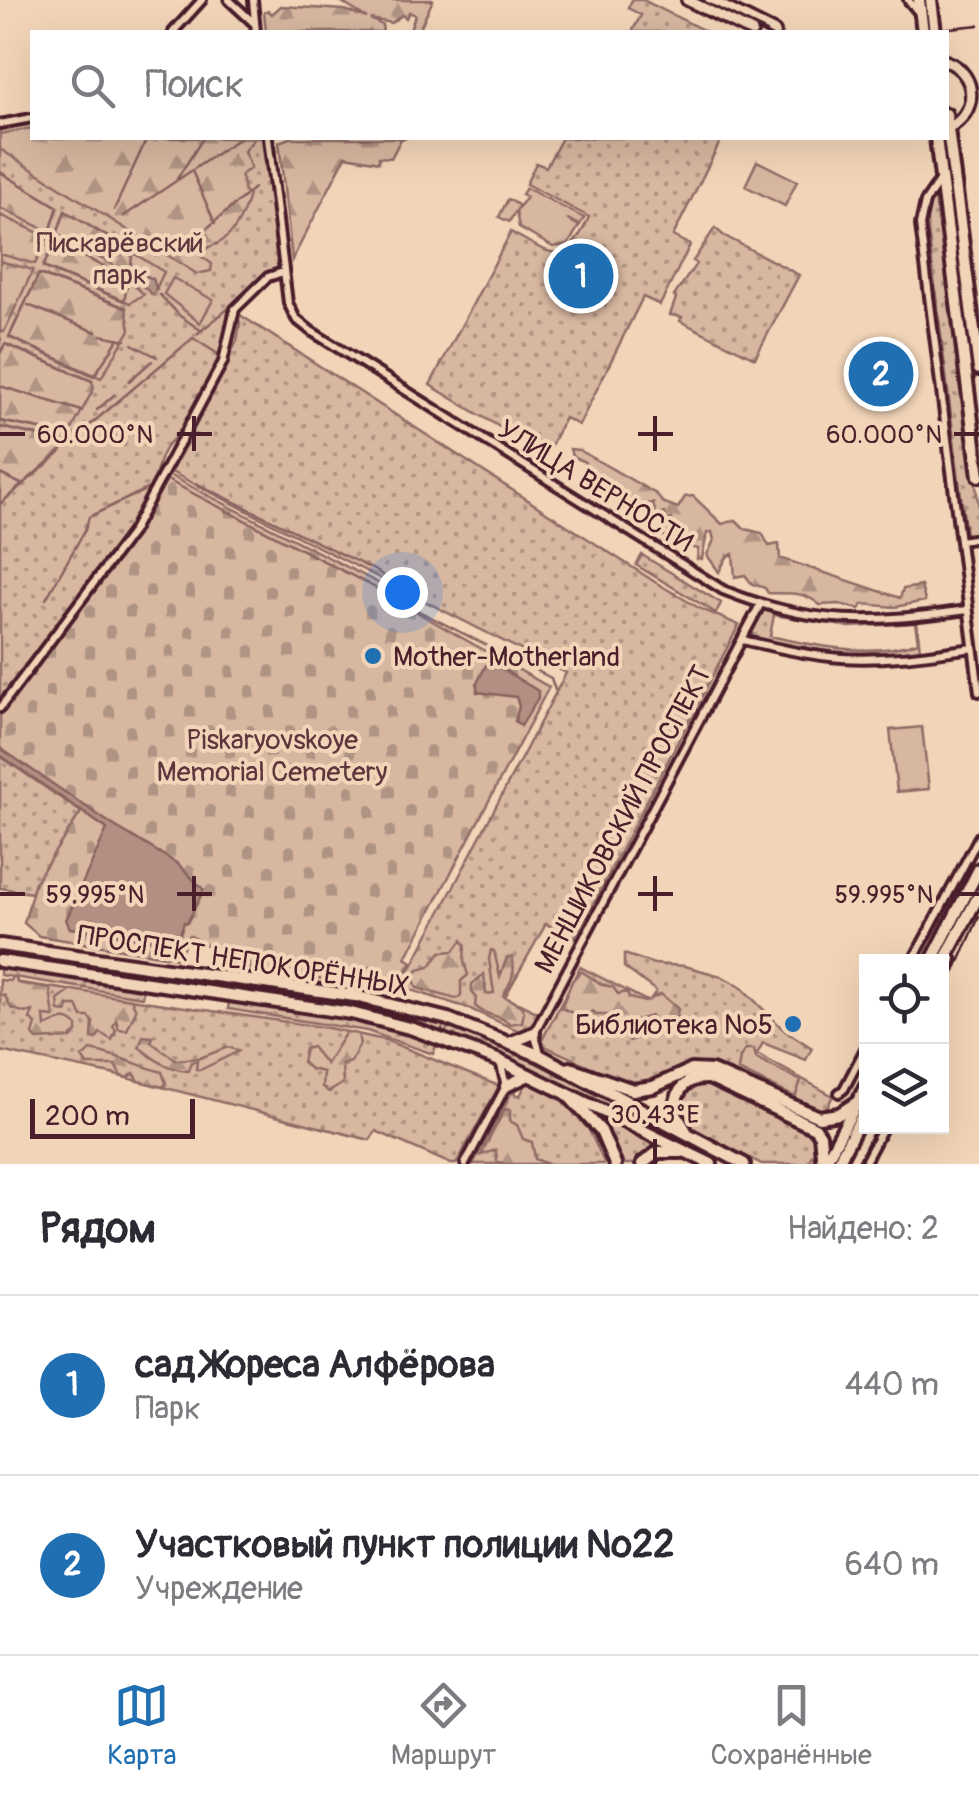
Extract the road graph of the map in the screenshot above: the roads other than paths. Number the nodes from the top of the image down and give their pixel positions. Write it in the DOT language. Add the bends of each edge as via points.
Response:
graph roads {
  1 [pos="230,0"];
  2 [pos="242,0"];
  3 [pos="253,0"];
  4 [pos="688,0"];
  5 [pos="710,0"];
  6 [pos="908,0"];
  7 [pos="919,0"];
  8 [pos="931,0"];
  9 [pos="203,2"];
  10 [pos="921,16"];
  11 [pos="256,28"];
  12 [pos="175,30"];
  13 [pos="748,30"];
  14 [pos="771,30"];
  15 [pos="924,30"];
  16 [pos="936,30"];
  17 [pos="949,62"];
  18 [pos="968,78"];
  19 [pos="979,86"];
  20 [pos="979,100"];
  21 [pos="969,111"];
  22 [pos="30,118"];
  23 [pos="0,124"];
  24 [pos="949,127"];
  25 [pos="949,136"];
  26 [pos="268,140"];
  27 [pos="936,140"];
  28 [pos="941,178"];
  29 [pos="283,272"];
  30 [pos="979,369"];
  31 [pos="979,476"];
  32 [pos="979,538"];
  33 [pos="960,541"];
  34 [pos="760,605"];
  35 [pos="968,610"];
  36 [pos="742,640"];
  37 [pos="974,648"];
  38 [pos="979,692"];
  39 [pos="0,708"];
  40 [pos="979,837"];
  41 [pos="979,869"];
  42 [pos="968,889"];
  43 [pos="950,890"];
  44 [pos="979,895"];
  45 [pos="956,911"];
  46 [pos="957,939"];
  47 [pos="0,945"];
  48 [pos="32,950"];
  49 [pos="916,954"];
  50 [pos="935,954"];
  51 [pos="948,954"];
  52 [pos="0,961"];
  53 [pos="949,962"];
  54 [pos="30,966"];
  55 [pos="534,1033"];
  56 [pos="511,1042"];
  57 [pos="541,1056"];
  58 [pos="859,1060"];
  59 [pos="500,1061"];
  60 [pos="559,1066"];
  61 [pos="530,1075"];
  62 [pos="506,1086"];
  63 [pos="839,1092"];
  64 [pos="567,1093"];
  65 [pos="859,1106"];
  66 [pos="859,1110"];
  67 [pos="859,1113"];
  68 [pos="860,1134"];
  69 [pos="880,1134"];
  70 [pos="695,1140"];
  71 [pos="688,1153"];
  72 [pos="866,1160"];
  73 [pos="465,1164"];
  74 [pos="615,1164"];
  75 [pos="642,1164"];
  76 [pos="711,1164"];
  77 [pos="744,1164"];
  78 [pos="824,1164"];
  79 [pos="837,1164"];
  80 [pos="845,1164"];
  1 -- 2 [label="street"];
  1 -- 11 [label="street"];
  3 -- 11 [label="street"];
  4 -- 13 [label="main road"];
  5 -- 14 [label="main road"];
  6 -- 10 [label="street"];
  7 -- 10 [label="main road"];
  8 -- 16 [label="main road"];
  9 -- 12 [label="street"];
  10 -- 15 [label="main road"];
  17 -- 18 [label="main road"];
  18 -- 19 [label="street"];
  18 -- 21 [label="main road"];
  20 -- 21 [label="street"];
  21 -- 24 [label="main road"];
  22 -- 23 [label="street"];
  25 -- 30 [label="main road"];
  26 -- 29 [label="street, УЛИЦА ВЕРНОСТИ"];
  27 -- 28 [label="main road"];
  28 -- 31 [label="main road"];
  28 -- 33 [label="street" via="924,202 920,226"];
  29 -- 34 [label="street, УЛИЦА ВЕРНОСТИ" via="291,311 311,331 694,574"];
  29 -- 39 [label="street" via="268,277 232,314 223,362 132,532"];
  32 -- 33 [label="street"];
  33 -- 35 [label="street"];
  34 -- 35 [label="street, УЛИЦА ВЕРНОСТИ" via="850,622"];
  34 -- 36 [label="street, МЕНШИКОВСКИЙ ПРОСПЕКТ"];
  35 -- 37 [label="street"];
  36 -- 37 [label="street" via="843,658"];
  36 -- 55 [label="street, МЕНШИКОВСКИЙ ПРОСПЕКТ"];
  37 -- 38 [label="street"];
  40 -- 43 [label="street"];
  41 -- 42 [label="main road"];
  42 -- 43 [label="street"];
  42 -- 45 [label="main road"];
  43 -- 45 [label="street"];
  43 -- 49 [label="street"];
  44 -- 46 [label="main road"];
  45 -- 50 [label="main road"];
  46 -- 51 [label="main road"];
  46 -- 53 [label="main road"];
  47 -- 48 [label="main road, ПРОСПЕКТ НЕПОКОРЁННЫХ"];
  48 -- 54 [label="main road"];
  48 -- 56 [label="main road, ПРОСПЕКТ НЕПОКОРЁННЫХ" via="389,1003"];
  52 -- 54 [label="main road, ПРОСПЕКТ НЕПОКОРЁННЫХ"];
  54 -- 59 [label="main road, ПРОСПЕКТ НЕПОКОРЁННЫХ" via="351,1013"];
  55 -- 56 [label="main road"];
  55 -- 57 [label="street"];
  56 -- 57 [label="main road, ПРОСПЕКТ НЕПОКОРЁННЫХ"];
  57 -- 60 [label="main road, ПРОСПЕКТ НЕПОКОРЁННЫХ"];
  58 -- 63 [label="street"];
  59 -- 61 [label="main road, ПРОСПЕКТ НЕПОКОРЁННЫХ"];
  59 -- 62 [label="street"];
  60 -- 65 [label="main road" via="633,1090 691,1070 712,1071 823,1118"];
  60 -- 70 [label="main road, ПРОСПЕКТ НЕПОКОРЁННЫХ"];
  61 -- 62 [label="main road"];
  61 -- 64 [label="main road, ПРОСПЕКТ НЕПОКОРЁННЫХ"];
  62 -- 73 [label="street"];
  64 -- 71 [label="main road, ПРОСПЕКТ НЕПОКОРЁННЫХ"];
  64 -- 74 [label="main road" via="601,1132"];
  66 -- 78 [label="main road"];
  67 -- 79 [label="main road"];
  68 -- 80 [label="main road"];
  69 -- 72 [label="street"];
  70 -- 77 [label="main road, ПРОСПЕКТ НЕПОКОРЁННЫХ"];
  70 -- 78 [label="main road" via="680,1125 676,1101 687,1082 709,1078 815,1128"];
  71 -- 75 [label="main road" via="658,1152"];
  71 -- 76 [label="main road, ПРОСПЕКТ НЕПОКОРЁННЫХ"];
}
